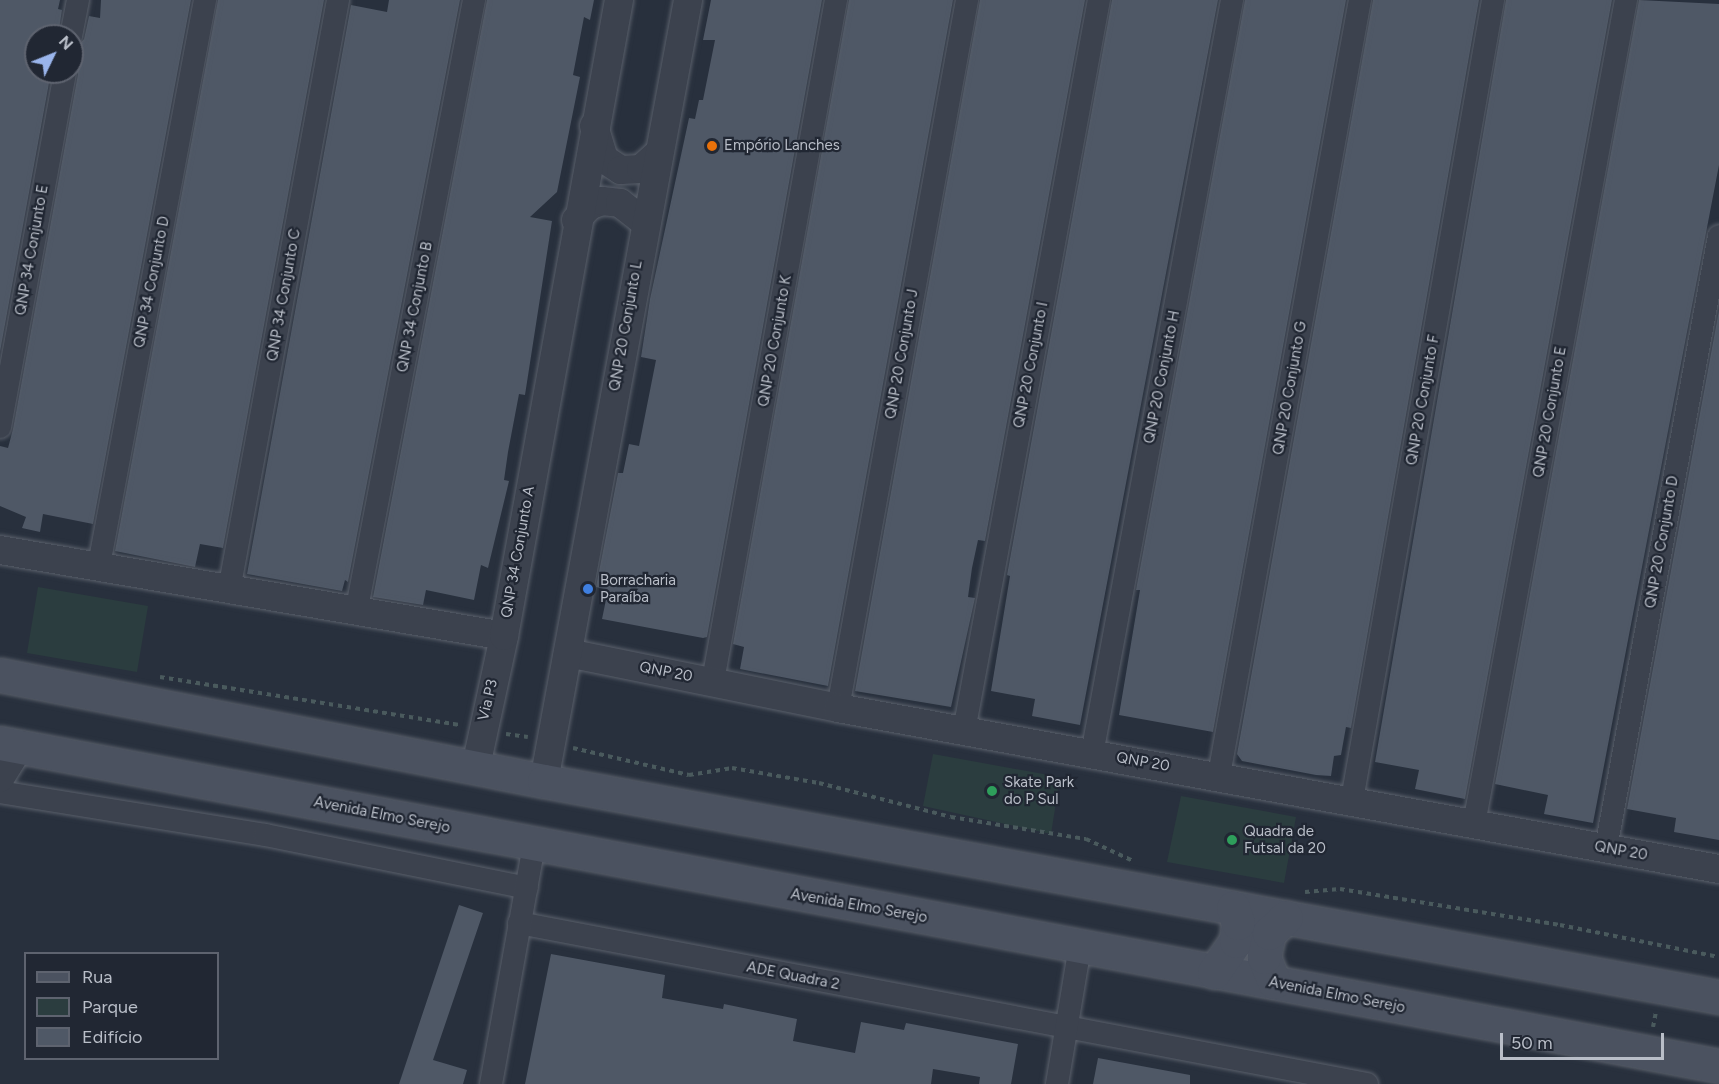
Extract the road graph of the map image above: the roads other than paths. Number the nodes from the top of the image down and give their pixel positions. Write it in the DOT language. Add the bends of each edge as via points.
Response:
graph roads {
  1 [pos="78,0"];
  2 [pos="206,0"];
  3 [pos="338,0"];
  4 [pos="474,0"];
  5 [pos="619,0"];
  6 [pos="688,0"];
  7 [pos="837,0"];
  8 [pos="967,0"];
  9 [pos="1099,0"];
  10 [pos="1232,0"];
  11 [pos="1360,0"];
  12 [pos="1493,0"];
  13 [pos="1626,0"];
  14 [pos="73,24"];
  15 [pos="63,84"];
  16 [pos="594,126"];
  17 [pos="659,153"];
  18 [pos="576,220"];
  19 [pos="644,222"];
  20 [pos="1719,236"];
  21 [pos="0,427"];
  22 [pos="0,550"];
  23 [pos="99,565"];
  24 [pos="230,591"];
  25 [pos="356,613"];
  26 [pos="504,636"];
  27 [pos="568,653"];
  28 [pos="0,675"];
  29 [pos="713,681"];
  30 [pos="838,708"];
  31 [pos="964,731"];
  32 [pos="10,744"];
  33 [pos="1092,754"];
  34 [pos="476,766"];
  35 [pos="1219,776"];
  36 [pos="0,778"];
  37 [pos="544,781"];
  38 [pos="0,792"];
  39 [pos="1352,800"];
  40 [pos="1474,824"];
  41 [pos="534,846"];
  42 [pos="1606,848"];
  43 [pos="1719,869"];
  44 [pos="527,888"];
  45 [pos="1290,905"];
  46 [pos="1233,908"];
  47 [pos="519,923"];
  48 [pos="1080,947"];
  49 [pos="1214,972"];
  50 [pos="1274,982"];
  51 [pos="1719,997"];
  52 [pos="1067,1029"];
  53 [pos="1719,1066"];
  54 [pos="491,1084"];
  55 [pos="1057,1084"];
  56 [pos="1367,1084"];
  1 -- 14 [label="street"];
  2 -- 23 [label="street, QNP 34 Conjunto D"];
  3 -- 24 [label="street, QNP 34 Conjunto C"];
  4 -- 25 [label="street, QNP 34 Conjunto B"];
  5 -- 16 [label="street, QNP 34 Conjunto A"];
  6 -- 17 [label="street, QNP 20 Conjunto L"];
  7 -- 29 [label="street, QNP 20 Conjunto K"];
  8 -- 30 [label="street, QNP 20 Conjunto J"];
  9 -- 31 [label="street, QNP 20 Conjunto I"];
  10 -- 33 [label="street, QNP 20 Conjunto H"];
  11 -- 35 [label="street, QNP 20 Conjunto G"];
  12 -- 39 [label="street, QNP 20 Conjunto F"];
  13 -- 40 [label="street, QNP 20 Conjunto E"];
  15 -- 21 [label="street, QNP 34 Conjunto E"];
  16 -- 17 [label="street" via="604,159 621,170 641,169"];
  16 -- 18 [label="street, QNP 34 Conjunto A"];
  17 -- 19 [label="street, QNP 20 Conjunto L"];
  18 -- 19 [label="street" via="589,206 602,201 620,204"];
  18 -- 26 [label="street, QNP 34 Conjunto A"];
  19 -- 27 [label="street, QNP 20 Conjunto L"];
  20 -- 42 [label="street, QNP 20 Conjunto D"];
  22 -- 23 [label="street, QNP 34 Conjunto A"];
  23 -- 24 [label="street, QNP 34 Conjunto A"];
  24 -- 25 [label="street, QNP 34 Conjunto A"];
  25 -- 26 [label="street, QNP 34 Conjunto A"];
  26 -- 34 [label="street, Via P3"];
  27 -- 29 [label="street, QNP 20"];
  27 -- 37 [label="street"];
  28 -- 34 [label="main road"];
  29 -- 30 [label="street, QNP 20"];
  30 -- 31 [label="street, QNP 20"];
  31 -- 33 [label="street, QNP 20"];
  32 -- 36 [label="street"];
  32 -- 41 [label="main road, Avenida Elmo Serejo"];
  33 -- 35 [label="street, QNP 20"];
  34 -- 37 [label="main road"];
  35 -- 39 [label="street, QNP 20"];
  37 -- 46 [label="main road"];
  38 -- 44 [label="street" via="265,835"];
  39 -- 40 [label="street, QNP 20"];
  40 -- 42 [label="street, QNP 20"];
  41 -- 44 [label="street"];
  41 -- 48 [label="main road, Avenida Elmo Serejo"];
  42 -- 43 [label="street, QNP 20"];
  44 -- 47 [label="street"];
  45 -- 46 [label="main road"];
  45 -- 50 [label="main road" via="1269,933 1266,949"];
  45 -- 51 [label="main road"];
  46 -- 49 [label="main road" via="1239,923 1236,941"];
  47 -- 52 [label="street, ADE Quadra 2"];
  47 -- 54 [label="street"];
  48 -- 49 [label="main road, Avenida Elmo Serejo"];
  48 -- 52 [label="street"];
  49 -- 50 [label="main road, Avenida Elmo Serejo"];
  50 -- 53 [label="main road, Avenida Elmo Serejo"];
  52 -- 55 [label="street"];
  52 -- 56 [label="street, ADE Quadra 2"];
}
